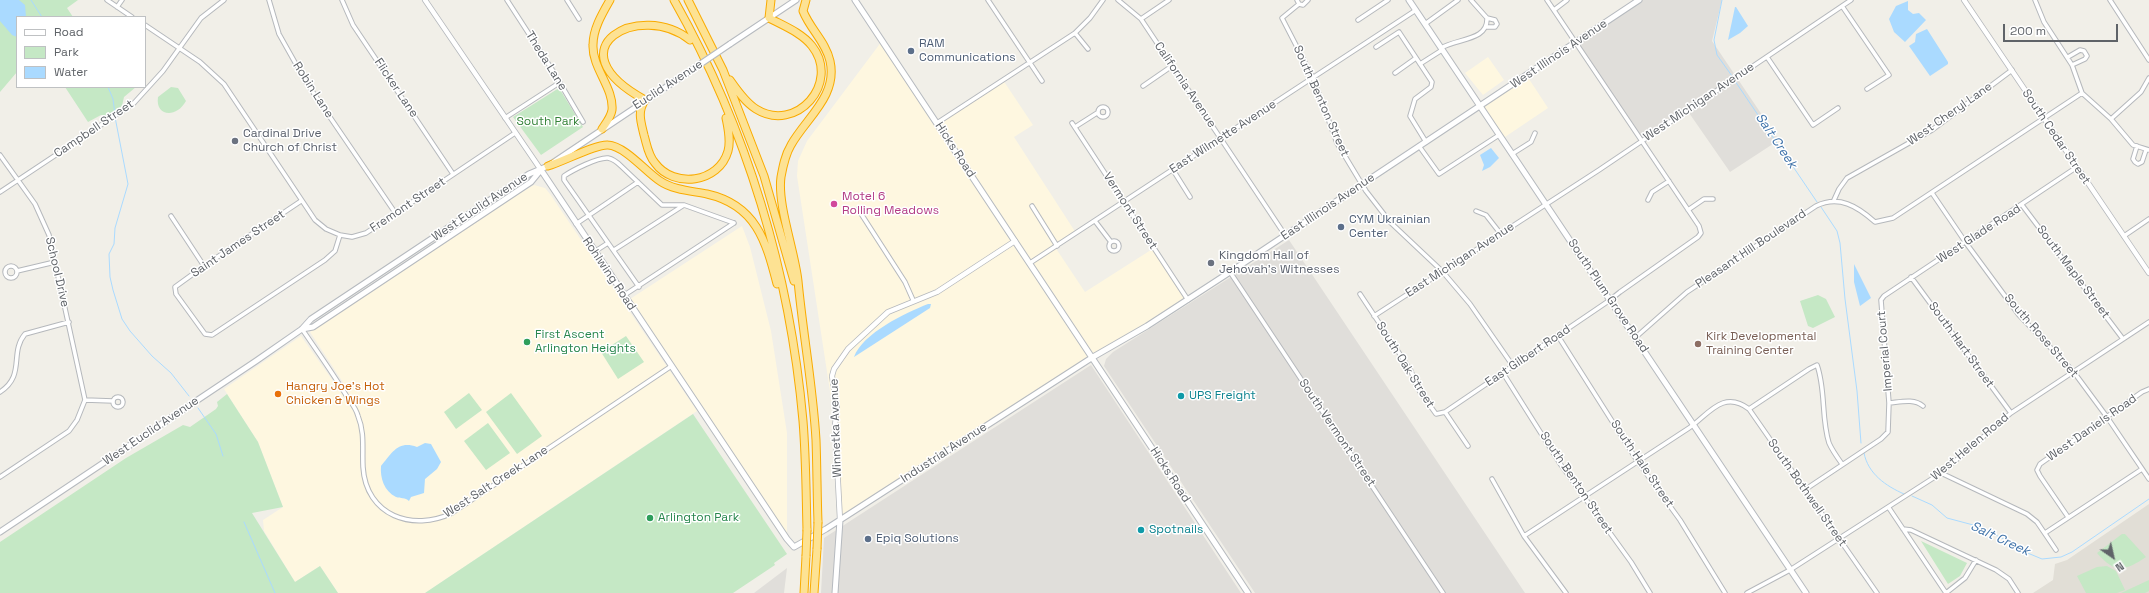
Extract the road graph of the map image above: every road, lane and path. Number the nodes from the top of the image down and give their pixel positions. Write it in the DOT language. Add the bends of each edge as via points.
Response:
graph roads {
  1 [pos="107,0"];
  2 [pos="122,0"];
  3 [pos="224,0"];
  4 [pos="269,0"];
  5 [pos="342,0"];
  6 [pos="425,0"];
  7 [pos="507,0"];
  8 [pos="567,0"];
  9 [pos="610,0"];
  10 [pos="674,0"];
  11 [pos="688,0"];
  12 [pos="693,0"];
  13 [pos="771,0"];
  14 [pos="796,0"];
  15 [pos="806,0"];
  16 [pos="855,0"];
  17 [pos="988,0"];
  18 [pos="1103,0"];
  19 [pos="1118,0"];
  20 [pos="1169,0"];
  21 [pos="1296,0"];
  22 [pos="1308,0"];
  23 [pos="1388,0"];
  24 [pos="1458,0"];
  25 [pos="1471,0"];
  26 [pos="1547,0"];
  27 [pos="1567,0"];
  28 [pos="1638,0"];
  29 [pos="1851,0"];
  30 [pos="1964,0"];
  31 [pos="2035,0"];
  32 [pos="2110,0"];
  33 [pos="1411,1"];
  34 [pos="1299,4"];
  35 [pos="1842,6"];
  36 [pos="117,7"];
  37 [pos="1416,10"];
  38 [pos="1554,10"];
  39 [pos="130,16"];
  40 [pos="769,18"];
  41 [pos="1141,18"];
  42 [pos="1487,18"];
  43 [pos="579,19"];
  44 [pos="1358,20"];
  45 [pos="677,22"];
  46 [pos="1425,24"];
  47 [pos="146,27"];
  48 [pos="1487,27"];
  49 [pos="703,29"];
  50 [pos="605,32"];
  51 [pos="1075,33"];
  52 [pos="1576,43"];
  53 [pos="1376,47"];
  54 [pos="179,48"];
  55 [pos="1088,49"];
  56 [pos="1442,49"];
  57 [pos="1767,57"];
  58 [pos="2068,57"];
  59 [pos="1416,58"];
  60 [pos="2149,60"];
  61 [pos="1030,63"];
  62 [pos="1420,64"];
  63 [pos="708,65"];
  64 [pos="2072,65"];
  65 [pos="1172,66"];
  66 [pos="723,70"];
  67 [pos="2012,70"];
  68 [pos="1395,73"];
  69 [pos="1313,78"];
  70 [pos="714,79"];
  71 [pos="2149,80"];
  72 [pos="1042,81"];
  73 [pos="559,82"];
  74 [pos="1143,86"];
  75 [pos="1868,89"];
  76 [pos="2082,94"];
  77 [pos="646,100"];
  78 [pos="1480,107"];
  79 [pos="1838,108"];
  80 [pos="1097,113"];
  81 [pos="505,118"];
  82 [pos="2044,118"];
  83 [pos="2111,119"];
  84 [pos="584,122"];
  85 [pos="937,123"];
  86 [pos="1072,123"];
  87 [pos="1075,127"];
  88 [pos="602,129"];
  89 [pos="516,133"];
  90 [pos="1535,133"];
  91 [pos="1499,135"];
  92 [pos="1221,138"];
  93 [pos="1642,141"];
  94 [pos="1426,142"];
  95 [pos="1419,146"];
  96 [pos="2138,146"];
  97 [pos="2148,150"];
  98 [pos="1512,154"];
  99 [pos="0,155"];
  100 [pos="548,166"];
  101 [pos="2077,167"];
  102 [pos="541,170"];
  103 [pos="1173,170"];
  104 [pos="453,174"];
  105 [pos="19,179"];
  106 [pos="1669,181"];
  107 [pos="638,182"];
  108 [pos="1362,185"];
  109 [pos="0,192"];
  110 [pos="1932,193"];
  111 [pos="1190,197"];
  112 [pos="1713,198"];
  113 [pos="1648,200"];
  114 [pos="1834,200"];
  115 [pos="301,201"];
  116 [pos="1124,202"];
  117 [pos="1545,203"];
  118 [pos="684,205"];
  119 [pos="2022,205"];
  120 [pos="1032,206"];
  121 [pos="858,209"];
  122 [pos="1688,210"];
  123 [pos="1476,211"];
  124 [pos="396,214"];
  125 [pos="171,216"];
  126 [pos="589,216"];
  127 [pos="2149,220"];
  128 [pos="1095,221"];
  129 [pos="1875,222"];
  130 [pos="575,224"];
  131 [pos="1874,227"];
  132 [pos="1500,233"];
  133 [pos="340,235"];
  134 [pos="1286,235"];
  135 [pos="2124,236"];
  136 [pos="1015,241"];
  137 [pos="1111,242"];
  138 [pos="608,243"];
  139 [pos="1966,243"];
  140 [pos="1057,246"];
  141 [pos="614,250"];
  142 [pos="594,252"];
  143 [pos="55,262"];
  144 [pos="1030,263"];
  145 [pos="204,266"];
  146 [pos="17,271"];
  147 [pos="1442,271"];
  148 [pos="1230,272"];
  149 [pos="2149,273"];
  150 [pos="1911,277"];
  151 [pos="639,287"];
  152 [pos="1360,294"];
  153 [pos="624,296"];
  154 [pos="913,300"];
  155 [pos="1188,300"];
  156 [pos="1610,300"];
  157 [pos="1881,300"];
  158 [pos="799,304"];
  159 [pos="1374,316"];
  160 [pos="69,322"];
  161 [pos="2149,322"];
  162 [pos="302,329"];
  163 [pos="792,331"];
  164 [pos="1558,336"];
  165 [pos="1636,338"];
  166 [pos="2123,339"];
  167 [pos="1093,356"];
  168 [pos="1513,366"];
  169 [pos="670,367"];
  170 [pos="2073,371"];
  171 [pos="1502,373"];
  172 [pos="2149,389"];
  173 [pos="0,392"];
  174 [pos="85,400"];
  175 [pos="113,401"];
  176 [pos="1889,403"];
  177 [pos="1923,406"];
  178 [pos="1749,409"];
  179 [pos="1445,412"];
  180 [pos="2011,413"];
  181 [pos="2107,417"];
  182 [pos="1694,425"];
  183 [pos="1468,446"];
  184 [pos="1638,462"];
  185 [pos="1842,464"];
  186 [pos="2142,469"];
  187 [pos="1941,473"];
  188 [pos="0,477"];
  189 [pos="1492,479"];
  190 [pos="2149,479"];
  191 [pos="1806,489"];
  192 [pos="1584,497"];
  193 [pos="1889,508"];
  194 [pos="2068,517"];
  195 [pos="840,520"];
  196 [pos="1903,529"];
  197 [pos="0,532"];
  198 [pos="2045,533"];
  199 [pos="1524,536"];
  200 [pos="1839,538"];
  201 [pos="794,547"];
  202 [pos="2056,550"];
  203 [pos="1976,560"];
  204 [pos="1790,570"];
  205 [pos="804,593"];
  206 [pos="814,593"];
  207 [pos="835,593"];
  208 [pos="1248,593"];
  209 [pos="1443,593"];
  210 [pos="1566,593"];
  211 [pos="1650,593"];
  212 [pos="1725,593"];
  213 [pos="1747,593"];
  214 [pos="1806,593"];
  215 [pos="1876,593"];
  216 [pos="1946,593"];
  217 [pos="2018,593"];
  1 -- 36 [label="street"];
  2 -- 36 [label="street"];
  3 -- 54 [label="street, Campbell Street" via="201,18"];
  4 -- 124 [label="street, Robin Lane" via="279,34 299,71"];
  5 -- 104 [label="street, Flicker Lane" via="354,25"];
  6 -- 81 [label="street, Rohlwing Road"];
  7 -- 73 [label="street, Theda Lane"];
  8 -- 43 [label="street"];
  9 -- 88 [label="highway" via="593,41 595,60 611,104 610,116"];
  10 -- 63 [label="highway"];
  11 -- 49 [label="highway"];
  12 -- 49 [label="highway"];
  13 -- 40 [label="highway"];
  14 -- 40 [label="main road, Euclid Avenue"];
  15 -- 158 [label="highway" via="803,11 829,55 831,76 825,97 791,146 784,162 781,179 782,201 798,280"];
  16 -- 85 [label="main road, Hicks Road"];
  17 -- 61 [label="street"];
  18 -- 51 [label="street"];
  19 -- 41 [label="street, California Avenue"];
  20 -- 41 [label="street"];
  21 -- 34 [label="street"];
  22 -- 34 [label="street, South Benton Street" via="1305,4"];
  23 -- 44 [label="street"];
  24 -- 46 [label="street"];
  25 -- 42 [label="street"];
  26 -- 38 [label="street"];
  27 -- 38 [label="street"];
  28 -- 52 [label="main road, West Illinois Avenue"];
  29 -- 35 [label="street, West Michigan Avenue"];
  30 -- 67 [label="street, South Cedar Street"];
  31 -- 58 [label="street" via="2044,22"];
  32 -- 60 [label="street"];
  33 -- 37 [label="main road, South Plum Grove Road"];
  34 -- 69 [label="street, South Benton Street" via="1282,18"];
  35 -- 57 [label="street, West Michigan Avenue"];
  35 -- 75 [label="street" via="1889,75"];
  36 -- 39 [label="street"];
  37 -- 46 [label="main road, South Plum Grove Road"];
  37 -- 69 [label="street, East Wilmette Avenue"];
  38 -- 52 [label="street"];
  40 -- 66 [label="highway" via="806,40 819,57 821,80 818,90 808,104 797,112 785,115 774,116 762,112 746,100"];
  40 -- 77 [label="main road, Euclid Avenue, bridge"];
  41 -- 65 [label="street, California Avenue"];
  42 -- 48 [label="street"];
  42 -- 48 [label="street" via="1495,20 1497,24 1495,27"];
  45 -- 63 [label="highway"];
  46 -- 56 [label="main road, South Plum Grove Road"];
  47 -- 54 [label="street"];
  48 -- 56 [label="street" via="1484,32 1474,37 1449,44"];
  49 -- 66 [label="highway"];
  50 -- 77 [label="highway" via="602,44 608,64 625,84"];
  51 -- 55 [label="street"];
  51 -- 61 [label="street"];
  52 -- 78 [label="main road, West Illinois Avenue"];
  52 -- 93 [label="street"];
  53 -- 59 [label="street" via="1398,32"];
  54 -- 105 [label="street, Campbell Street" via="150,88 134,103"];
  54 -- 115 [label="street" via="200,62 224,84"];
  56 -- 62 [label="street"];
  56 -- 78 [label="main road, South Plum Grove Road"];
  57 -- 79 [label="street" via="1813,125"];
  57 -- 93 [label="street, West Michigan Avenue"];
  58 -- 64 [label="street"];
  58 -- 64 [label="street" via="2080,50 2087,56 2086,59"];
  59 -- 62 [label="street"];
  59 -- 68 [label="street"];
  61 -- 72 [label="street"];
  61 -- 85 [label="street"];
  62 -- 94 [label="street" via="1433,84 1416,97 1410,116"];
  63 -- 70 [label="highway"];
  64 -- 76 [label="street"];
  65 -- 74 [label="street"];
  65 -- 92 [label="street, California Avenue"];
  66 -- 158 [label="highway" via="764,176 780,226"];
  67 -- 82 [label="street, South Cedar Street"];
  67 -- 114 [label="street, West Cheryl Lane" via="1932,130 1847,178"];
  69 -- 92 [label="street, East Wilmette Avenue"];
  69 -- 108 [label="street, South Benton Street" via="1337,143"];
  70 -- 77 [label="highway" via="729,132 728,149 719,166 710,174 698,179 674,177 661,170 654,162 648,151 640,117"];
  70 -- 163 [label="highway" via="761,203 774,248"];
  71 -- 83 [label="street" via="2141,92"];
  73 -- 81 [label="street"];
  73 -- 84 [label="street, Theda Lane"];
  76 -- 82 [label="street"];
  76 -- 83 [label="street"];
  77 -- 88 [label="main road, Euclid Avenue"];
  78 -- 91 [label="main road, South Plum Grove Road"];
  78 -- 94 [label="main road, East Illinois Avenue"];
  80 -- 87 [label="street"];
  81 -- 89 [label="street, Rohlwing Road"];
  82 -- 101 [label="street, South Cedar Street"];
  82 -- 110 [label="street"];
  83 -- 96 [label="street" via="2133,144"];
  85 -- 136 [label="main road, Hicks Road"];
  86 -- 87 [label="street, Vermont Street"];
  87 -- 116 [label="street, Vermont Street"];
  88 -- 100 [label="main road, Euclid Avenue"];
  89 -- 102 [label="street, Rohlwing Road"];
  89 -- 104 [label="street, Fremont Street"];
  90 -- 98 [label="street" via="1531,142"];
  91 -- 95 [label="street" via="1439,174"];
  91 -- 98 [label="main road, South Plum Grove Road"];
  92 -- 103 [label="street, East Wilmette Avenue"];
  92 -- 134 [label="street, California Avenue"];
  93 -- 106 [label="street"];
  93 -- 117 [label="street, West Michigan Avenue"];
  94 -- 95 [label="main road, East Illinois Avenue"];
  95 -- 108 [label="main road, East Illinois Avenue"];
  96 -- 97 [label="street"];
  96 -- 97 [label="street" via="2133,159 2138,164 2142,162"];
  98 -- 117 [label="main road, South Plum Grove Road"];
  99 -- 105 [label="street, School Drive"];
  100 -- 102 [label="main road, Euclid Avenue"];
  100 -- 163 [label="highway" via="599,146 608,145 621,150 666,185 718,197 734,204 752,221 767,246 784,314"];
  101 -- 119 [label="street, West Glade Road"];
  101 -- 135 [label="street, South Cedar Street"];
  102 -- 130 [label="main road, Rohlwing Road"];
  102 -- 162 [label="main road, West Euclid Avenue" via="529,174 310,319"];
  102 -- 162 [label="main road, West Euclid Avenue" via="531,182 313,327"];
  103 -- 111 [label="street"];
  103 -- 116 [label="street, East Wilmette Avenue"];
  104 -- 124 [label="street, Fremont Street"];
  105 -- 109 [label="street, Campbell Street"];
  105 -- 143 [label="street, School Drive" via="42,218"];
  106 -- 113 [label="street" via="1652,192"];
  106 -- 122 [label="street"];
  107 -- 118 [label="street" via="662,205"];
  107 -- 126 [label="street"];
  107 -- 126 [label="street" via="616,161 607,158 564,176 564,180"];
  108 -- 134 [label="main road, East Illinois Avenue"];
  108 -- 147 [label="street, South Benton Street" via="1390,222"];
  110 -- 129 [label="street" via="1893,218"];
  110 -- 139 [label="street, South Rose Street"];
  112 -- 122 [label="street" via="1704,199"];
  114 -- 129 [label="street" via="1850,204"];
  114 -- 165 [label="street, Pleasant Hill Boulevard" via="1816,206 1679,298"];
  115 -- 133 [label="street" via="315,220 326,229"];
  115 -- 145 [label="street, Saint James Street"];
  116 -- 128 [label="street, East Wilmette Avenue"];
  116 -- 155 [label="street, Vermont Street"];
  117 -- 132 [label="street, East Michigan Avenue"];
  117 -- 156 [label="main road, South Plum Grove Road"];
  118 -- 141 [label="street"];
  118 -- 151 [label="street" via="734,223"];
  119 -- 139 [label="street, West Glade Road"];
  119 -- 166 [label="street, South Maple Street"];
  120 -- 140 [label="street"];
  121 -- 154 [label="street" via="905,282"];
  122 -- 156 [label="street, East Gilbert Road" via="1699,226 1701,233 1698,237"];
  123 -- 132 [label="street" via="1486,215"];
  124 -- 133 [label="street, Fremont Street" via="358,236"];
  125 -- 145 [label="street"];
  126 -- 130 [label="street"];
  126 -- 138 [label="street"];
  127 -- 135 [label="street"];
  128 -- 137 [label="street"];
  128 -- 140 [label="street, East Wilmette Avenue"];
  129 -- 131 [label="street"];
  130 -- 142 [label="main road, Rohlwing Road"];
  132 -- 147 [label="street, East Michigan Avenue"];
  133 -- 145 [label="street, Saint James Street" via="337,248 329,258 207,336 202,333 176,294 175,288"];
  134 -- 148 [label="main road, East Illinois Avenue"];
  135 -- 149 [label="street, South Cedar Street"];
  136 -- 144 [label="main road, Hicks Road"];
  136 -- 154 [label="street, Winnetka Avenue" via="937,292"];
  138 -- 141 [label="street"];
  138 -- 142 [label="street"];
  139 -- 150 [label="street, West Glade Road"];
  139 -- 170 [label="street, South Rose Street" via="2019,315"];
  140 -- 144 [label="street, East Wilmette Avenue"];
  141 -- 151 [label="street"];
  142 -- 153 [label="main road, Rohlwing Road"];
  143 -- 146 [label="street"];
  143 -- 160 [label="street, School Drive"];
  144 -- 167 [label="main road, Hicks Road"];
  147 -- 159 [label="street, East Michigan Avenue"];
  147 -- 168 [label="street, South Benton Street" via="1470,304"];
  148 -- 155 [label="main road, East Illinois Avenue"];
  148 -- 209 [label="street, South Vermont Street"];
  150 -- 157 [label="street, West Glade Road"];
  150 -- 180 [label="street, South Hart Street"];
  151 -- 153 [label="street"];
  152 -- 159 [label="street, South Oak Street"];
  153 -- 169 [label="main road, Rohlwing Road"];
  154 -- 195 [label="street, Winnetka Avenue" via="888,312 848,349 834,369 832,376 837,409 835,424"];
  155 -- 167 [label="main road, East Illinois Avenue"];
  156 -- 164 [label="street, East Gilbert Road"];
  156 -- 165 [label="main road, South Plum Grove Road"];
  157 -- 176 [label="street, Imperial Court"];
  158 -- 206 [label="highway, bridge" via="812,391 816,440 818,522"];
  159 -- 179 [label="street, South Oak Street" via="1411,371 1418,390 1430,409 1436,414"];
  160 -- 173 [label="street" via="25,334 18,344 11,383"];
  160 -- 174 [label="street, School Drive"];
  161 -- 166 [label="street, West Helen Road"];
  162 -- 169 [label="street, West Salt Creek Lane" via="358,415 363,444 363,467 370,494 383,509 395,516 417,522 433,521 452,513"];
  162 -- 197 [label="main road, West Euclid Avenue"];
  163 -- 205 [label="highway, bridge" via="805,441"];
  164 -- 168 [label="street, East Gilbert Road"];
  164 -- 184 [label="street, South Hale Street"];
  165 -- 182 [label="main road, South Plum Grove Road"];
  166 -- 170 [label="street, West Helen Road"];
  167 -- 195 [label="main road, Industrial Avenue"];
  167 -- 208 [label="main road, Hicks Road"];
  168 -- 171 [label="street, East Gilbert Road"];
  169 -- 201 [label="main road, Rohlwing Road"];
  170 -- 180 [label="street, West Helen Road"];
  170 -- 181 [label="street, South Rose Street"];
  171 -- 179 [label="street, East Gilbert Road"];
  171 -- 192 [label="street, South Benton Street"];
  172 -- 181 [label="street, West Daniels Road"];
  174 -- 175 [label="street"];
  174 -- 188 [label="street" via="77,420 69,431"];
  176 -- 177 [label="street, Imperial Court" via="1908,401 1919,402"];
  176 -- 185 [label="street, Imperial Court" via="1888,432"];
  178 -- 182 [label="street" via="1741,402 1723,403 1700,417"];
  178 -- 185 [label="street" via="1817,365 1826,430"];
  178 -- 191 [label="street, South Bothwell Street" via="1790,470"];
  179 -- 183 [label="street, South Oak Street"];
  180 -- 187 [label="street, West Helen Road"];
  181 -- 186 [label="street, South Rose Street"];
  181 -- 194 [label="street, West Daniels Road" via="2040,464 2040,476"];
  182 -- 184 [label="street"];
  182 -- 204 [label="main road, South Plum Grove Road"];
  184 -- 192 [label="street"];
  184 -- 212 [label="street, South Hale Street" via="1680,520"];
  185 -- 191 [label="street, Imperial Court"];
  186 -- 190 [label="street, South Rose Street"];
  186 -- 194 [label="street"];
  187 -- 193 [label="street, West Helen Road"];
  187 -- 198 [label="street" via="2028,514"];
  189 -- 199 [label="street"];
  191 -- 200 [label="street, South Bothwell Street"];
  192 -- 199 [label="street"];
  192 -- 211 [label="street, South Benton Street"];
  193 -- 196 [label="street"];
  193 -- 200 [label="street, West Helen Road"];
  194 -- 198 [label="street"];
  195 -- 201 [label="main road, Industrial Avenue"];
  195 -- 207 [label="main road"];
  196 -- 203 [label="street" via="1911,530"];
  196 -- 216 [label="street"];
  198 -- 202 [label="street"];
  199 -- 210 [label="street"];
  200 -- 204 [label="street, West Helen Road"];
  200 -- 215 [label="street, South Bothwell Street"];
  203 -- 216 [label="street" via="1965,578"];
  203 -- 217 [label="street" via="2003,574"];
  204 -- 213 [label="street, West Helen Road"];
  204 -- 214 [label="main road, South Plum Grove Road"];
}
